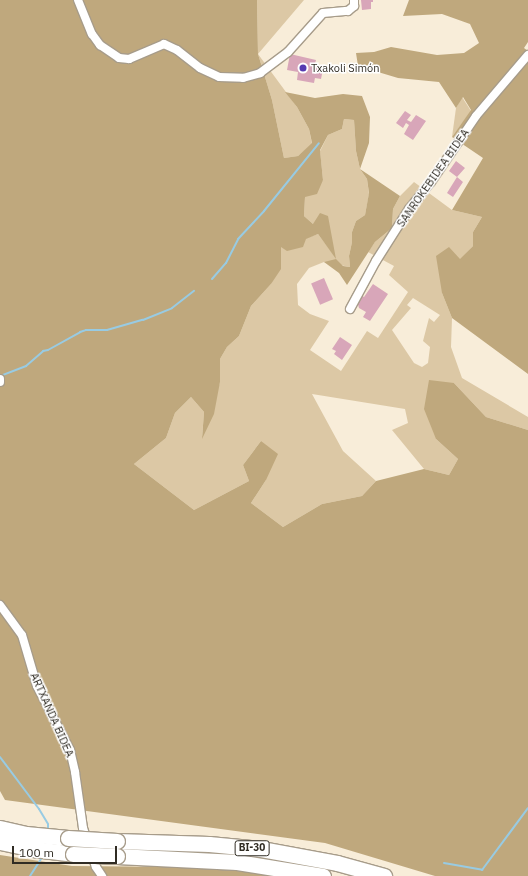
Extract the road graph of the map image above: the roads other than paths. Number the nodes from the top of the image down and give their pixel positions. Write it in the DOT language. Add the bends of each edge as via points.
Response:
graph roads {
  1 [pos="78,0"];
  2 [pos="354,0"];
  3 [pos="528,55"];
  4 [pos="350,309"];
  5 [pos="0,379"];
  6 [pos="0,382"];
  7 [pos="0,605"];
  8 [pos="0,828"];
  9 [pos="0,842"];
  10 [pos="102,876"];
  11 [pos="323,876"];
  12 [pos="384,876"];
  1 -- 2 [label="street" via="92,34 100,45 119,58 129,59 164,44 177,50 200,68 219,77 243,78 260,73 288,52 323,13 348,11 354,6"];
  3 -- 4 [label="street, SANROKEBIDEA BIDEA" via="476,116 405,215"];
  5 -- 6 [label="street"];
  7 -- 10 [label="street, ARTXANDA BIDEA" via="22,634 37,686 70,750 83,828 96,867"];
  8 -- 12 [label="highway, BI-30, bridge" via="33,835 261,849 337,863"];
  9 -- 11 [label="highway, BI-30, bridge" via="34,850 237,862"];
}
